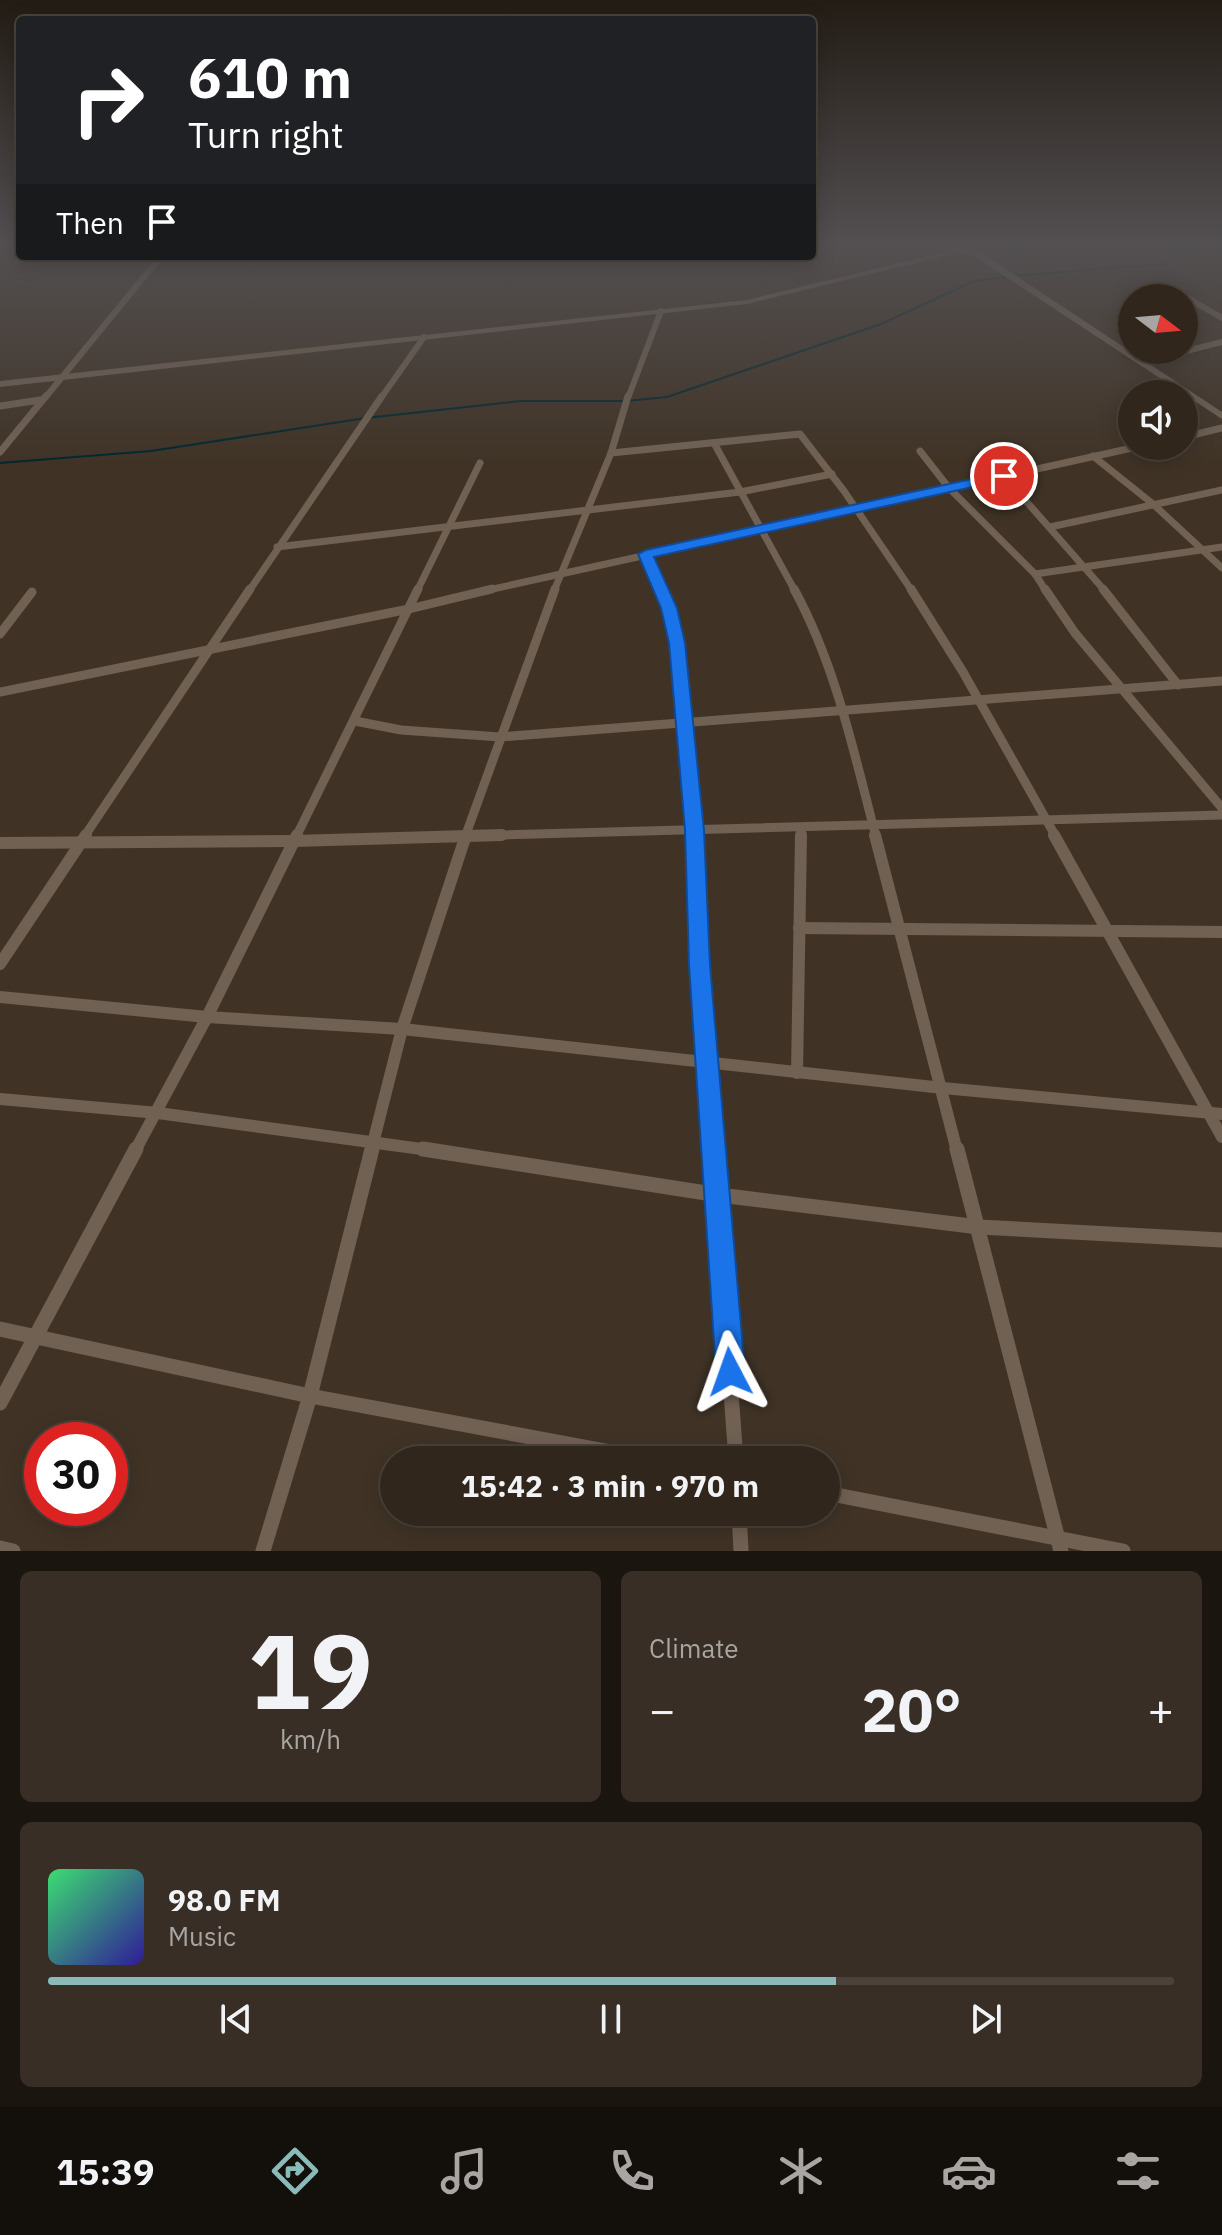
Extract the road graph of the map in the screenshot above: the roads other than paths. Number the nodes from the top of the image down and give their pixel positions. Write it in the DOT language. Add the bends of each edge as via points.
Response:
graph roads {
  1 [pos="111,317"];
  2 [pos="603,317"];
  3 [pos="658,317"];
  4 [pos="1073,317"];
  5 [pos="424,337"];
  6 [pos="1222,342"];
  7 [pos="1118,346"];
  8 [pos="1198,348"];
  9 [pos="1146,364"];
  10 [pos="59,378"];
  11 [pos="0,384"];
  12 [pos="40,400"];
  13 [pos="0,406"];
  14 [pos="1222,416"];
  15 [pos="1222,428"];
  16 [pos="1198,434"];
  17 [pos="714,443"];
  18 [pos="920,451"];
  19 [pos="1118,451"];
  20 [pos="0,452"];
  21 [pos="611,453"];
  22 [pos="1093,456"];
  23 [pos="480,463"];
  24 [pos="832,474"];
  25 [pos="1004,476"];
  26 [pos="949,488"];
  27 [pos="1222,490"];
  28 [pos="740,492"];
  29 [pos="1153,504"];
  30 [pos="857,508"];
  31 [pos="588,511"];
  32 [pos="1050,527"];
  33 [pos="446,528"];
  34 [pos="761,529"];
  35 [pos="277,547"];
  36 [pos="1222,547"];
  37 [pos="1203,549"];
  38 [pos="646,554"];
  39 [pos="1086,567"];
  40 [pos="1222,568"];
  41 [pos="561,572"];
  42 [pos="1035,574"];
  43 [pos="32,592"];
  44 [pos="409,609"];
  45 [pos="0,634"];
  46 [pos="209,647"];
  47 [pos="1222,681"];
  48 [pos="1178,685"];
  49 [pos="1124,691"];
  50 [pos="0,692"];
  51 [pos="979,702"];
  52 [pos="843,710"];
  53 [pos="355,721"];
  54 [pos="684,723"];
  55 [pos="500,737"];
  56 [pos="1222,808"];
  57 [pos="1222,815"];
  58 [pos="1048,822"];
  59 [pos="875,826"];
  60 [pos="801,828"];
  61 [pos="694,830"];
  62 [pos="465,837"];
  63 [pos="294,841"];
  64 [pos="82,842"];
  65 [pos="0,843"];
  66 [pos="799,928"];
  67 [pos="902,930"];
  68 [pos="1222,932"];
  69 [pos="1108,933"];
  70 [pos="0,964"];
  71 [pos="0,997"];
  72 [pos="207,1017"];
  73 [pos="402,1029"];
  74 [pos="709,1063"];
  75 [pos="797,1073"];
  76 [pos="943,1088"];
  77 [pos="0,1099"];
  78 [pos="158,1113"];
  79 [pos="1215,1113"];
  80 [pos="1222,1137"];
  81 [pos="375,1142"];
  82 [pos="719,1195"];
  83 [pos="979,1227"];
  84 [pos="1222,1240"];
  85 [pos="0,1329"];
  86 [pos="36,1335"];
  87 [pos="310,1396"];
  88 [pos="0,1403"];
  89 [pos="579,1446"];
  90 [pos="735,1446"];
  91 [pos="840,1496"];
  92 [pos="740,1526"];
  93 [pos="1059,1546"];
  94 [pos="0,1548"];
  95 [pos="13,1551"];
  96 [pos="263,1551"];
  97 [pos="741,1551"];
  98 [pos="1123,1551"];
  1 -- 10 [label="street"];
  2 -- 5 [label="street"];
  3 -- 21 [label="street"];
  4 -- 7 [label="street"];
  5 -- 10 [label="street"];
  5 -- 35 [label="street"];
  6 -- 8 [label="street"];
  9 -- 14 [label="street"];
  10 -- 11 [label="street"];
  10 -- 12 [label="street"];
  12 -- 13 [label="street"];
  12 -- 20 [label="street"];
  15 -- 16 [label="street"];
  17 -- 21 [label="street"];
  17 -- 24 [label="street" via="798,433"];
  17 -- 28 [label="street"];
  18 -- 26 [label="street"];
  19 -- 22 [label="street"];
  21 -- 31 [label="street"];
  22 -- 25 [label="street"];
  22 -- 29 [label="street"];
  23 -- 33 [label="street"];
  24 -- 28 [label="street"];
  24 -- 30 [label="street"];
  25 -- 26 [label="street"];
  25 -- 32 [label="street"];
  26 -- 30 [label="street"];
  26 -- 42 [label="street"];
  27 -- 29 [label="street"];
  28 -- 31 [label="street"];
  28 -- 34 [label="street"];
  29 -- 32 [label="street"];
  29 -- 37 [label="street"];
  30 -- 34 [label="street"];
  30 -- 51 [label="street"];
  31 -- 33 [label="street"];
  31 -- 41 [label="street"];
  32 -- 39 [label="street"];
  33 -- 35 [label="street"];
  33 -- 44 [label="street"];
  34 -- 38 [label="street"];
  34 -- 52 [label="street" via="821,646"];
  35 -- 46 [label="street"];
  36 -- 37 [label="street"];
  37 -- 39 [label="street"];
  37 -- 40 [label="street"];
  38 -- 41 [label="street"];
  38 -- 54 [label="street" via="677,643"];
  39 -- 42 [label="street"];
  39 -- 48 [label="street"];
  41 -- 44 [label="street"];
  41 -- 55 [label="street"];
  42 -- 49 [label="street"];
  43 -- 45 [label="street"];
  44 -- 46 [label="street"];
  44 -- 53 [label="street"];
  46 -- 50 [label="street"];
  46 -- 64 [label="street"];
  47 -- 48 [label="street"];
  48 -- 49 [label="street"];
  49 -- 51 [label="street"];
  49 -- 56 [label="street"];
  51 -- 52 [label="street"];
  51 -- 58 [label="street"];
  52 -- 54 [label="street"];
  52 -- 59 [label="street"];
  53 -- 55 [label="street"];
  53 -- 63 [label="street"];
  54 -- 55 [label="street"];
  54 -- 61 [label="street"];
  55 -- 62 [label="street"];
  57 -- 58 [label="street"];
  58 -- 59 [label="street"];
  58 -- 69 [label="street"];
  59 -- 60 [label="street"];
  59 -- 67 [label="street"];
  60 -- 61 [label="street"];
  60 -- 66 [label="street"];
  61 -- 62 [label="street"];
  61 -- 74 [label="street"];
  62 -- 63 [label="street"];
  62 -- 73 [label="street"];
  63 -- 64 [label="street"];
  63 -- 72 [label="street"];
  64 -- 65 [label="street"];
  64 -- 70 [label="street"];
  66 -- 67 [label="street"];
  66 -- 75 [label="street"];
  67 -- 69 [label="street"];
  67 -- 76 [label="street"];
  68 -- 69 [label="street"];
  69 -- 79 [label="street"];
  71 -- 72 [label="street"];
  72 -- 73 [label="street"];
  72 -- 78 [label="street"];
  73 -- 74 [label="street"];
  73 -- 81 [label="street"];
  74 -- 75 [label="street"];
  74 -- 82 [label="street"];
  75 -- 76 [label="street"];
  76 -- 79 [label="street"];
  76 -- 83 [label="street"];
  77 -- 78 [label="street"];
  78 -- 81 [label="street"];
  78 -- 86 [label="street"];
  79 -- 80 [label="street"];
  81 -- 82 [label="street"];
  81 -- 87 [label="street"];
  82 -- 83 [label="street"];
  82 -- 90 [label="street"];
  83 -- 84 [label="street"];
  83 -- 93 [label="street"];
  85 -- 86 [label="street"];
  86 -- 87 [label="street"];
  86 -- 88 [label="street"];
  87 -- 89 [label="street"];
  87 -- 96 [label="street"];
  91 -- 93 [label="street"];
  92 -- 97 [label="street"];
  93 -- 98 [label="street"];
  94 -- 95 [label="street"];
}
